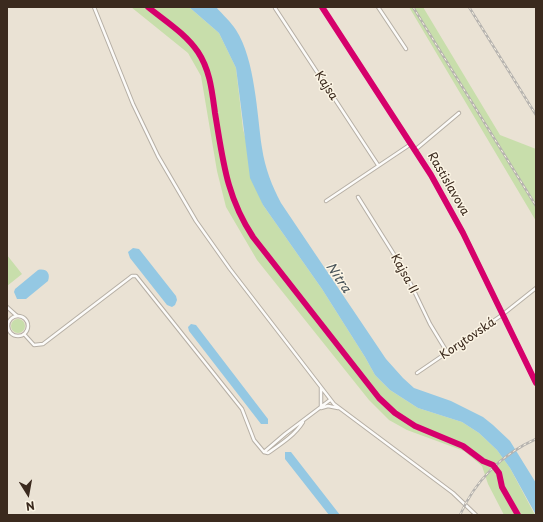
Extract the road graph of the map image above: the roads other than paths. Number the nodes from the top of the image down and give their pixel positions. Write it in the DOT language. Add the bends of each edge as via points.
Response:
graph roads {
  1 [pos="94,7"];
  2 [pos="322,7"];
  3 [pos="378,7"];
  4 [pos="275,8"];
  5 [pos="406,48"];
  6 [pos="459,113"];
  7 [pos="410,144"];
  8 [pos="415,150"];
  9 [pos="378,165"];
  10 [pos="358,197"];
  11 [pos="326,201"];
  12 [pos="536,288"];
  13 [pos="7,307"];
  14 [pos="502,315"];
  15 [pos="17,317"];
  16 [pos="7,318"];
  17 [pos="10,322"];
  18 [pos="8,329"];
  19 [pos="24,334"];
  20 [pos="447,352"];
  21 [pos="417,373"];
  22 [pos="536,383"];
  23 [pos="320,388"];
  24 [pos="330,400"];
  25 [pos="320,408"];
  26 [pos="339,408"];
  27 [pos="304,420"];
  28 [pos="264,452"];
  29 [pos="476,515"];
  1 -- 23 [label="street" via="133,104 175,188 230,269"];
  2 -- 7 [label="street, Rastislavova"];
  3 -- 5 [label="street"];
  4 -- 9 [label="street, Kajsa"];
  6 -- 8 [label="street"];
  7 -- 8 [label="street, Rastislavova"];
  7 -- 9 [label="street"];
  8 -- 14 [label="street, Rastislavova" via="448,205"];
  9 -- 11 [label="street"];
  10 -- 20 [label="street, Kajsa II" via="405,272 430,324"];
  12 -- 14 [label="street, Korytovská"];
  13 -- 15 [label="street"];
  14 -- 20 [label="street, Korytovská"];
  14 -- 22 [label="street, Rastislavova"];
  15 -- 17 [label="street"];
  15 -- 19 [label="street" via="22,317 28,323"];
  16 -- 17 [label="street"];
  17 -- 18 [label="street"];
  18 -- 19 [label="street" via="13,335"];
  19 -- 28 [label="street" via="34,345 43,344 132,276 136,276 242,409 254,440"];
  20 -- 21 [label="street, Korytovská"];
  23 -- 24 [label="street"];
  23 -- 25 [label="street"];
  24 -- 25 [label="street"];
  24 -- 26 [label="street"];
  25 -- 26 [label="street"];
  25 -- 27 [label="street"];
  26 -- 29 [label="street" via="453,492"];
  27 -- 28 [label="street"];
  27 -- 28 [label="street" via="288,438 268,453"];
}
